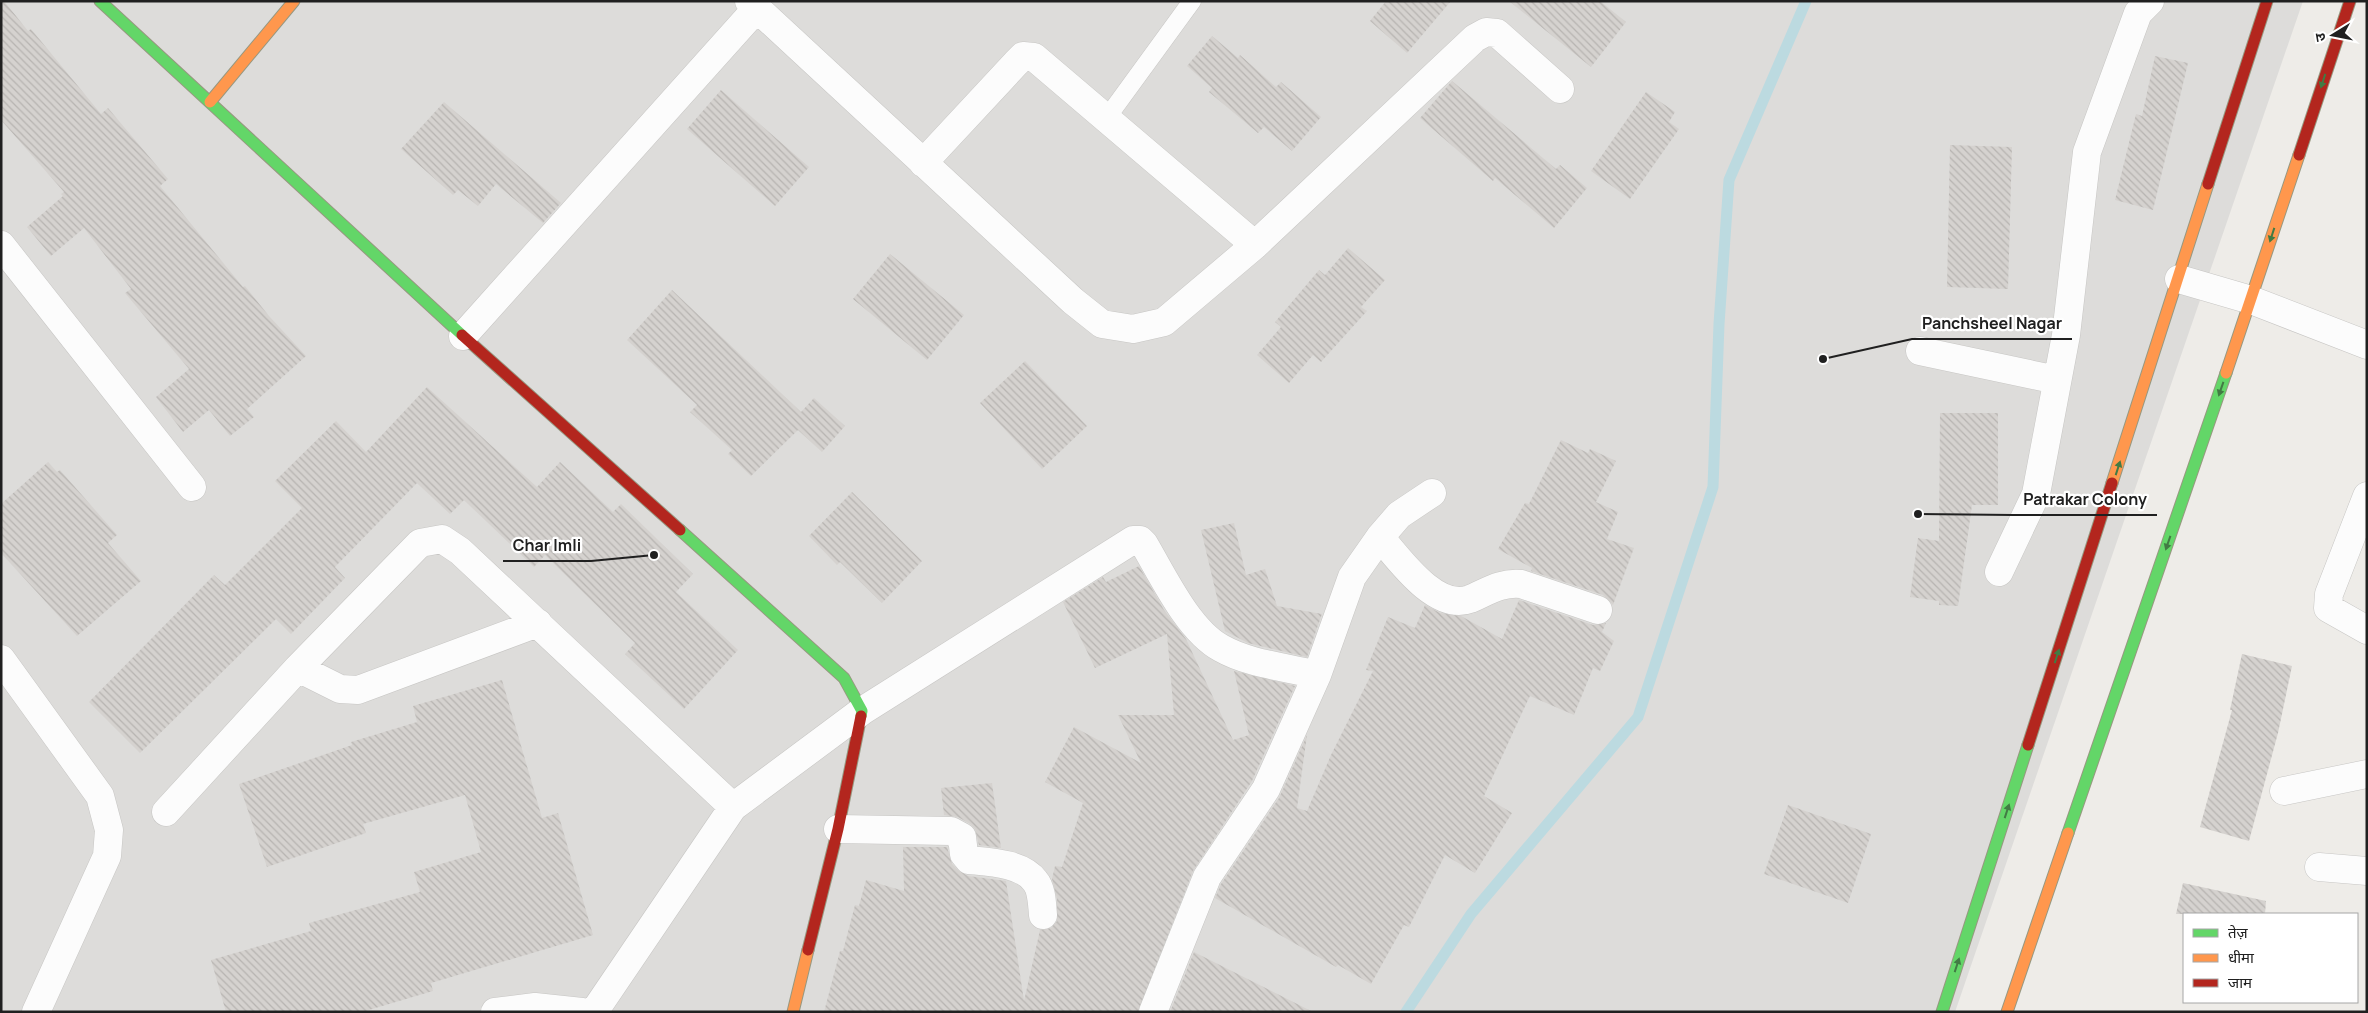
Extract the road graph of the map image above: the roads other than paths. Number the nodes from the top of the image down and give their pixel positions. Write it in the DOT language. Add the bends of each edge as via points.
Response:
graph roads {
  1 [pos="100,1"];
  2 [pos="294,1"];
  3 [pos="1192,1"];
  4 [pos="2150,1"];
  5 [pos="2267,1"];
  6 [pos="2350,1"];
  7 [pos="753,5"];
  8 [pos="1560,89"];
  9 [pos="210,102"];
  10 [pos="1106,119"];
  11 [pos="923,163"];
  12 [pos="1,245"];
  13 [pos="1255,245"];
  14 [pos="2179,279"];
  15 [pos="2251,300"];
  16 [pos="463,336"];
  17 [pos="2367,345"];
  18 [pos="1920,351"];
  19 [pos="2058,380"];
  20 [pos="192,487"];
  21 [pos="1432,493"];
  22 [pos="2367,496"];
  23 [pos="1380,536"];
  24 [pos="1999,572"];
  25 [pos="1598,610"];
  26 [pos="538,623"];
  27 [pos="2367,630"];
  28 [pos="1,659"];
  29 [pos="298,668"];
  30 [pos="1317,675"];
  31 [pos="862,711"];
  32 [pos="2367,774"];
  33 [pos="2284,791"];
  34 [pos="733,807"];
  35 [pos="166,812"];
  36 [pos="838,830"];
  37 [pos="2319,867"];
  38 [pos="2367,871"];
  39 [pos="1043,915"];
  40 [pos="36,1012"];
  41 [pos="496,1012"];
  42 [pos="582,1012"];
  43 [pos="594,1012"];
  44 [pos="794,1012"];
  45 [pos="1153,1012"];
  46 [pos="1942,1012"];
  47 [pos="2007,1012"];
  1 -- 9 [label="main road"];
  2 -- 9 [label="main road"];
  3 -- 10 [label="lane"];
  4 -- 19 [label="street" via="2138,13 2087,152"];
  5 -- 14 [label="main road"];
  6 -- 15 [label="main road, one-way"];
  7 -- 11 [label="street"];
  7 -- 16 [label="street"];
  8 -- 13 [label="street" via="1497,33 1486,32 1475,38"];
  9 -- 16 [label="main road"];
  10 -- 11 [label="street" via="1034,57 1023,56"];
  10 -- 13 [label="street"];
  11 -- 13 [label="street" via="1102,324 1133,329 1164,322"];
  12 -- 20 [label="street"];
  14 -- 15 [label="street"];
  46 -- 14 [label="main road, one-way"];
  15 -- 17 [label="street"];
  15 -- 47 [label="main road, one-way"];
  16 -- 31 [label="main road" via="844,678"];
  18 -- 19 [label="street"];
  19 -- 24 [label="street" via="2036,494"];
  21 -- 23 [label="street" via="1399,516"];
  22 -- 27 [label="street" via="2329,594 2328,608"];
  23 -- 25 [label="street" via="1418,580 1434,594 1448,600 1464,601 1510,583"];
  23 -- 30 [label="street" via="1352,577"];
  26 -- 29 [label="street" via="358,690 340,689"];
  26 -- 29 [label="street" via="460,551 442,539 420,543"];
  26 -- 34 [label="street"];
  28 -- 40 [label="street" via="100,796 108,830 108,856"];
  29 -- 35 [label="street"];
  30 -- 31 [label="street" via="1249,659 1218,647 1193,624 1144,544 1133,540"];
  30 -- 45 [label="street" via="1266,789 1207,877"];
  31 -- 34 [label="street"];
  31 -- 36 [label="main road"];
  32 -- 33 [label="street"];
  34 -- 43 [label="street"];
  36 -- 39 [label="street" via="951,831 962,837 964,854 969,860 1006,864 1034,879"];
  36 -- 44 [label="main road"];
  37 -- 38 [label="street"];
  41 -- 42 [label="street" via="535,1007"];
}
